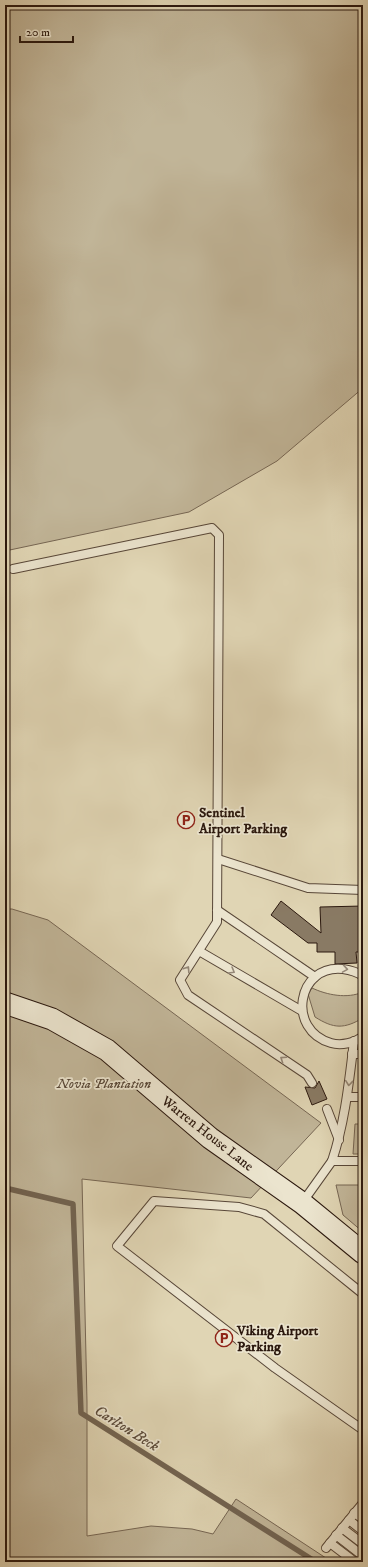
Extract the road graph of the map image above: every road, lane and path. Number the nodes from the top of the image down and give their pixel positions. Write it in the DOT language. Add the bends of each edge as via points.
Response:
graph roads {
  1 [pos="13,569"];
  2 [pos="218,859"];
  3 [pos="363,890"];
  4 [pos="217,910"];
  5 [pos="199,951"];
  6 [pos="363,976"];
  7 [pos="315,977"];
  8 [pos="5,1003"];
  9 [pos="302,1011"];
  10 [pos="363,1036"];
  11 [pos="354,1041"];
  12 [pos="352,1054"];
  13 [pos="363,1054"];
  14 [pos="312,1083"];
  15 [pos="348,1097"];
  16 [pos="363,1097"];
  17 [pos="327,1109"];
  18 [pos="339,1141"];
  19 [pos="363,1160"];
  20 [pos="332,1161"];
  21 [pos="302,1203"];
  22 [pos="363,1253"];
  23 [pos="363,1294"];
  24 [pos="363,1430"];
  25 [pos="362,1505"];
  26 [pos="354,1513"];
  27 [pos="363,1519"];
  28 [pos="349,1520"];
  29 [pos="342,1528"];
  30 [pos="363,1531"];
  31 [pos="336,1535"];
  32 [pos="363,1544"];
  33 [pos="363,1556"];
  34 [pos="355,1562"];
  1 -- 2 [label="lane" via="212,528 219,535"];
  2 -- 3 [label="lane" via="308,888"];
  2 -- 4 [label="lane"];
  4 -- 5 [label="lane" via="217,922"];
  4 -- 7 [label="lane"];
  5 -- 9 [label="lane, one-way"];
  14 -- 5 [label="lane, one-way" via="307,1075 188,995 180,980"];
  7 -- 6 [label="lane, one-way" via="337,968"];
  7 -- 9 [label="lane" via="302,998"];
  8 -- 21 [label="street, Warren House Lane" via="52,1019 107,1050 210,1138"];
  9 -- 11 [label="lane" via="305,1023 323,1041 336,1044"];
  10 -- 11 [label="lane"];
  11 -- 12 [label="lane"];
  12 -- 13 [label="lane"];
  12 -- 15 [label="lane, one-way"];
  15 -- 16 [label="lane"];
  15 -- 18 [label="lane"];
  17 -- 18 [label="lane"];
  18 -- 20 [label="lane"];
  19 -- 20 [label="lane"];
  20 -- 21 [label="lane"];
  21 -- 22 [label="street, Warren House Lane"];
  23 -- 24 [label="lane" via="264,1214 239,1208 154,1201 117,1246 275,1368"];
  25 -- 26 [label="lane"];
  26 -- 27 [label="lane"];
  26 -- 28 [label="lane"];
  28 -- 29 [label="lane"];
  28 -- 30 [label="lane"];
  29 -- 31 [label="lane"];
  29 -- 32 [label="lane"];
  31 -- 33 [label="lane"];
  31 -- 34 [label="lane" via="328,1546"];
}
